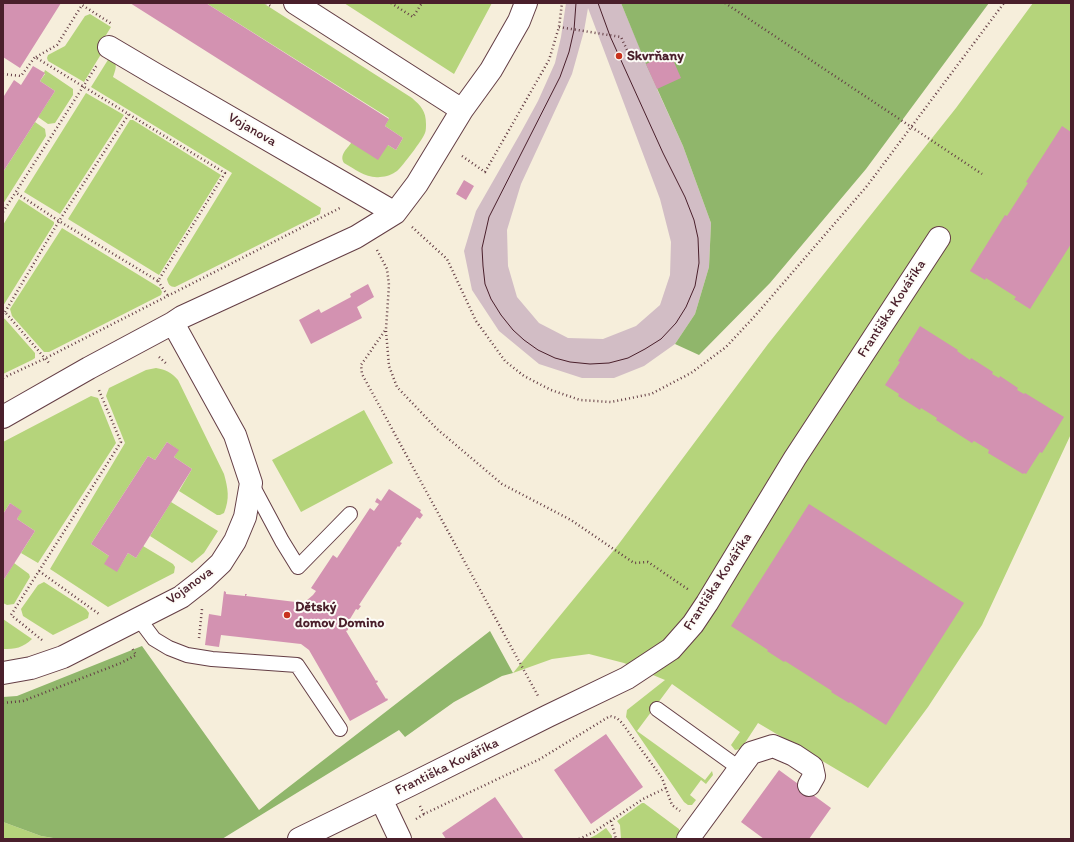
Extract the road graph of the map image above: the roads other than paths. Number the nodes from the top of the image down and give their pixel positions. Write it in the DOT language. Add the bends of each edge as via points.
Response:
graph roads {
  1 [pos="295,3"];
  2 [pos="526,3"];
  3 [pos="109,46"];
  4 [pos="462,110"];
  5 [pos="395,212"];
  6 [pos="939,238"];
  7 [pos="173,323"];
  8 [pos="3,417"];
  9 [pos="251,483"];
  10 [pos="350,514"];
  11 [pos="139,619"];
  12 [pos="3,673"];
  13 [pos="657,708"];
  14 [pos="340,729"];
  15 [pos="739,768"];
  16 [pos="809,785"];
  17 [pos="381,799"];
  18 [pos="693,832"];
  19 [pos="299,839"];
  20 [pos="400,839"];
  1 -- 4 [label="street"];
  2 -- 4 [label="street" via="519,21 491,70"];
  3 -- 5 [label="street, Vojanova"];
  4 -- 5 [label="street" via="417,184"];
  5 -- 7 [label="street" via="356,237"];
  6 -- 17 [label="street, Františka Kováříka" via="795,458 707,603 671,649 627,678"];
  7 -- 8 [label="street"];
  7 -- 9 [label="street, Vojanova" via="235,435"];
  9 -- 10 [label="lane" via="298,567"];
  9 -- 11 [label="street, Vojanova" via="245,517 222,563 181,597"];
  11 -- 12 [label="street, Vojanova" via="63,657 32,668"];
  11 -- 14 [label="lane" via="154,639 187,655 297,665"];
  13 -- 15 [label="lane"];
  15 -- 16 [label="street" via="750,753 773,746 794,754 812,767 814,776"];
  15 -- 18 [label="street"];
  17 -- 19 [label="street, Františka Kováříka"];
  17 -- 20 [label="street, Františka Kováříka"];
}
